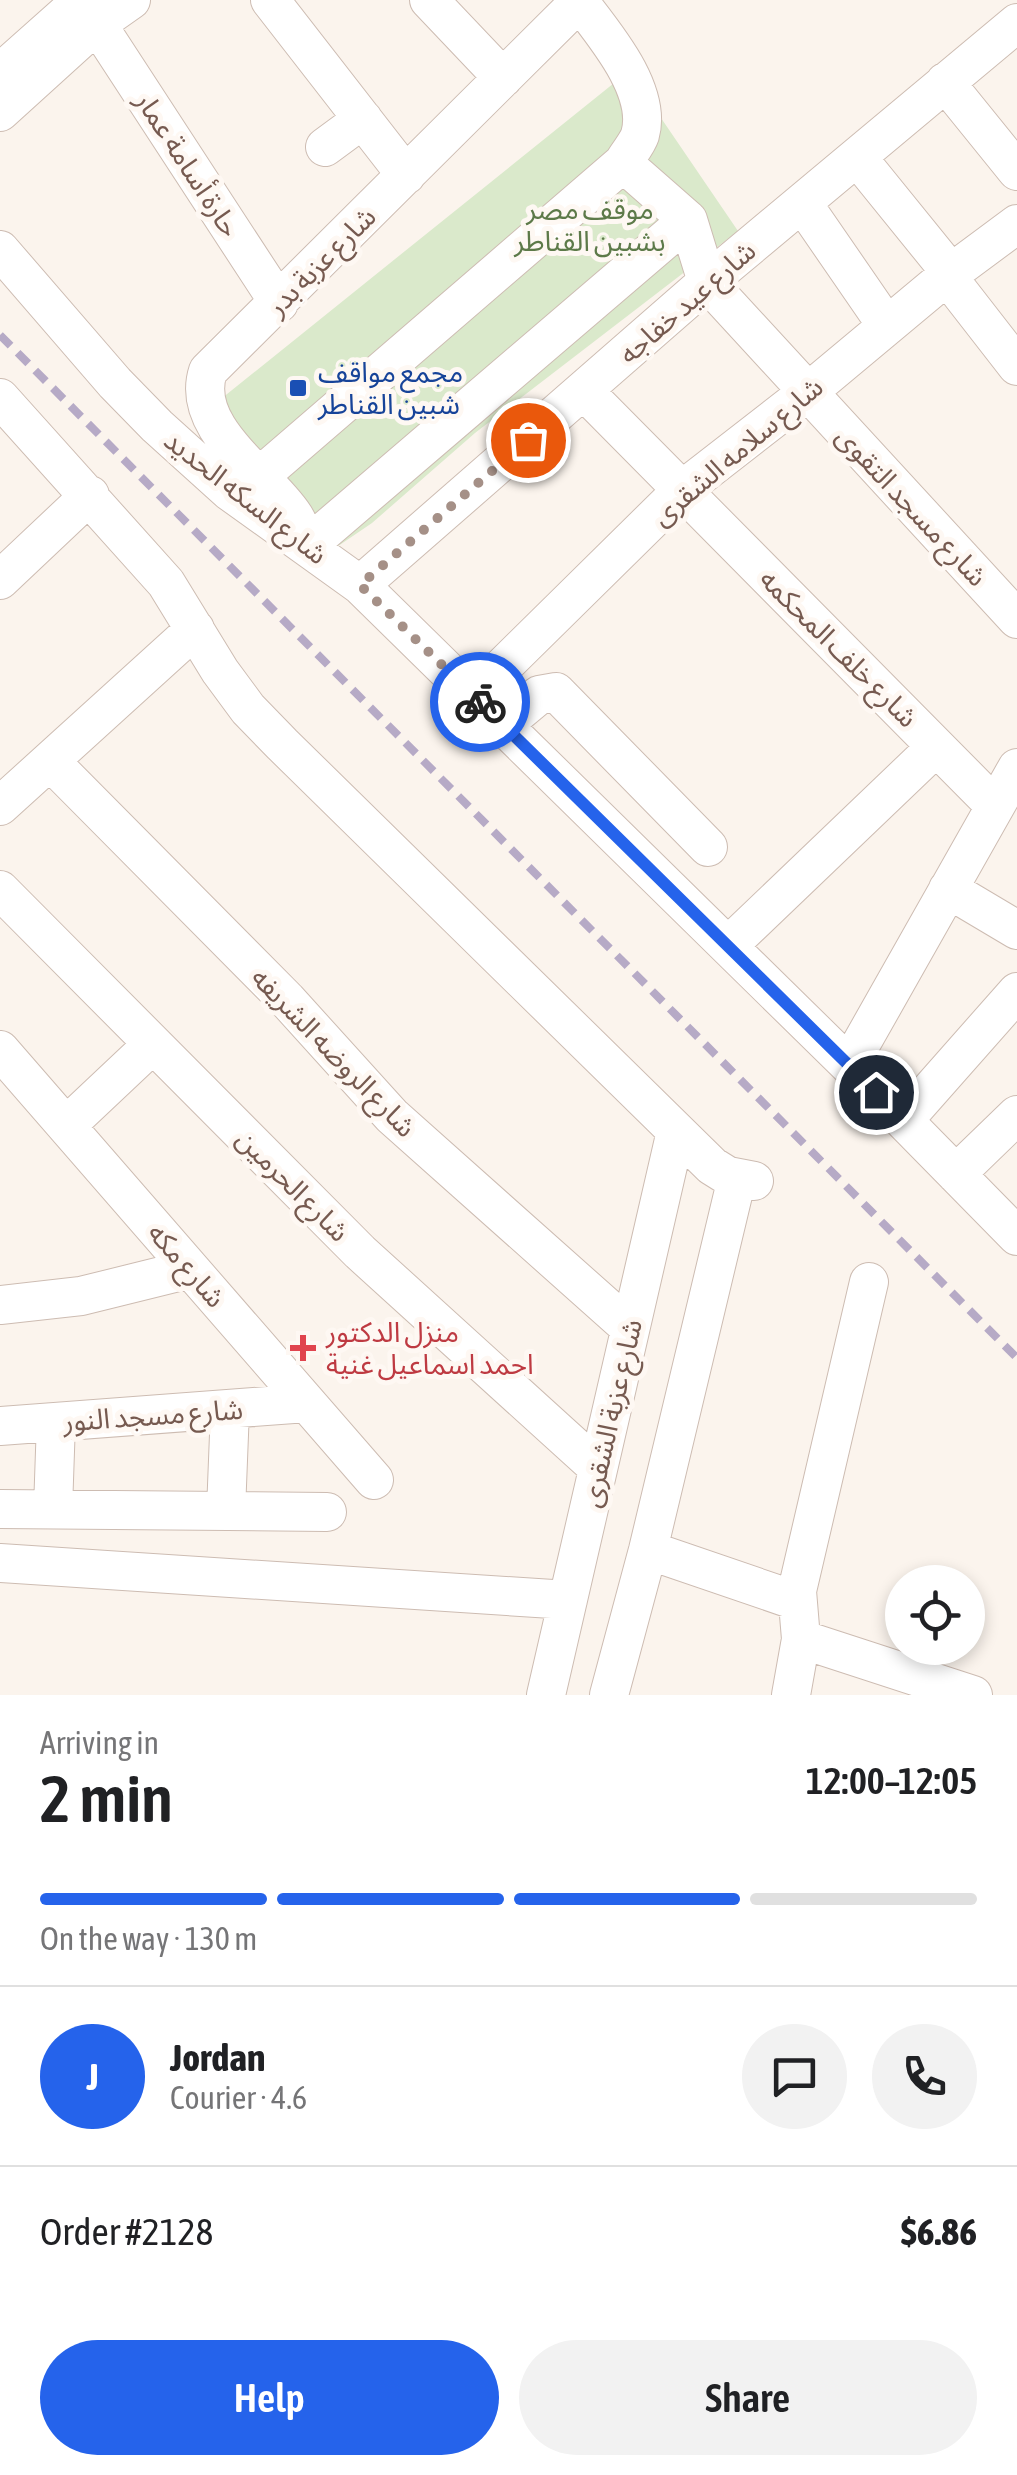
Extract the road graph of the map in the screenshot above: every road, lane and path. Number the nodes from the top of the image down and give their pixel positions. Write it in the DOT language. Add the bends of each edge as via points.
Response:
graph roads {
  1 [pos="131,0"];
  2 [pos="270,0"];
  3 [pos="429,0"];
  4 [pos="579,1"];
  5 [pos="90,12"];
  6 [pos="1017,22"];
  7 [pos="0,73"];
  8 [pos="504,78"];
  9 [pos="945,82"];
  10 [pos="0,112"];
  11 [pos="363,119"];
  12 [pos="325,147"];
  13 [pos="858,157"];
  14 [pos="623,162"];
  15 [pos="1017,171"];
  16 [pos="406,175"];
  17 [pos="803,204"];
  18 [pos="688,220"];
  19 [pos="1017,224"];
  20 [pos="0,250"];
  21 [pos="949,274"];
  22 [pos="707,282"];
  23 [pos="279,303"];
  24 [pos="887,326"];
  25 [pos="1017,366"];
  26 [pos="585,392"];
  27 [pos="808,392"];
  28 [pos="7,419"];
  29 [pos="260,476"];
  30 [pos="682,490"];
  31 [pos="90,495"];
  32 [pos="307,546"];
  33 [pos="0,580"];
  34 [pos="360,585"];
  35 [pos="1017,619"];
  36 [pos="194,630"];
  37 [pos="473,696"];
  38 [pos="503,725"];
  39 [pos="936,747"];
  40 [pos="50,760"];
  41 [pos="1017,768"];
  42 [pos="662,800"];
  43 [pos="0,806"];
  44 [pos="995,806"];
  45 [pos="622,842"];
  46 [pos="708,847"];
  47 [pos="948,889"];
  48 [pos="0,890"];
  49 [pos="1017,930"];
  50 [pos="728,946"];
  51 [pos="1017,992"];
  52 [pos="153,1044"];
  53 [pos="0,1050"];
  54 [pos="849,1065"];
  55 [pos="1017,1115"];
  56 [pos="904,1120"];
  57 [pos="66,1126"];
  58 [pos="676,1131"];
  59 [pos="956,1174"];
  60 [pos="1016,1235"];
  61 [pos="190,1269"];
  62 [pos="869,1282"];
  63 [pos="0,1305"];
  64 [pos="630,1328"];
  65 [pos="307,1403"];
  66 [pos="230,1409"];
  67 [pos="56,1422"];
  68 [pos="0,1426"];
  69 [pos="598,1468"];
  70 [pos="374,1480"];
  71 [pos="0,1509"];
  72 [pos="53,1510"];
  73 [pos="226,1511"];
  74 [pos="327,1512"];
  75 [pos="648,1550"];
  76 [pos="0,1563"];
  77 [pos="568,1600"];
  78 [pos="797,1600"];
  79 [pos="801,1639"];
  80 [pos="546,1695"];
  81 [pos="609,1695"];
  82 [pos="792,1695"];
  83 [pos="973,1695"];
  1 -- 5 [label="street"];
  2 -- 11 [label="street"];
  3 -- 8 [label="street"];
  4 -- 8 [label="street, شارع عزبة بدر"];
  4 -- 14 [label="street" via="629,71 641,107 640,135"];
  5 -- 7 [label="street"];
  5 -- 10 [label="street"];
  5 -- 23 [label="street, حارة أسامة عمار"];
  6 -- 9 [label="street, شارع عيد خفاجه"];
  8 -- 16 [label="street, شارع عزبة بدر"];
  9 -- 13 [label="street, شارع عيد خفاجه"];
  9 -- 15 [label="street"];
  11 -- 12 [label="street"];
  11 -- 16 [label="street"];
  13 -- 17 [label="street, شارع عيد خفاجه"];
  13 -- 21 [label="street"];
  14 -- 18 [label="street"];
  14 -- 29 [label="street"];
  16 -- 23 [label="street, شارع عزبة بدر"];
  17 -- 22 [label="street, شارع عيد خفاجه"];
  17 -- 24 [label="street"];
  18 -- 22 [label="street"];
  18 -- 32 [label="street"];
  19 -- 21 [label="street, شارع سلامه الشقرى"];
  20 -- 32 [label="street, شارع السكه الحديد" via="156,426"];
  21 -- 24 [label="street, شارع سلامه الشقرى"];
  21 -- 25 [label="street"];
  22 -- 26 [label="street, شارع عيد خفاجه"];
  22 -- 27 [label="street, شارع مسجد التقوى"];
  23 -- 29 [label="street, شارع عزبة بدر" via="208,371 204,385 216,427"];
  24 -- 27 [label="street, شارع سلامه الشقرى"];
  26 -- 30 [label="street, شارع خلف المحكمه"];
  26 -- 34 [label="street, شارع عيد خفاجه"];
  27 -- 30 [label="street, شارع سلامه الشقرى"];
  27 -- 35 [label="street, شارع مسجد التقوى"];
  28 -- 31 [label="street"];
  29 -- 32 [label="street, شارع عزبة بدر" via="296,518"];
  30 -- 37 [label="street, شارع سلامه الشقرى"];
  30 -- 39 [label="street, شارع خلف المحكمه"];
  31 -- 33 [label="street"];
  31 -- 36 [label="street" via="166,583"];
  32 -- 34 [label="street, شارع السكه الحديد"];
  34 -- 37 [label="street, شارع السكه الحديد"];
  36 -- 40 [label="street"];
  36 -- 58 [label="street" via="282,744"];
  37 -- 38 [label="street, شارع السكه الحديد"];
  38 -- 42 [label="street" via="544,692 556,692"];
  38 -- 45 [label="street, شارع السكه الحديد"];
  39 -- 44 [label="street, شارع خلف المحكمه"];
  39 -- 50 [label="street"];
  40 -- 43 [label="street"];
  40 -- 64 [label="street, شارع الروضه الشريفه" via="288,1000 392,1116"];
  41 -- 44 [label="street"];
  42 -- 45 [label="street"];
  42 -- 46 [label="street"];
  44 -- 47 [label="street"];
  45 -- 50 [label="street, شارع السكه الحديد"];
  47 -- 49 [label="street"];
  47 -- 54 [label="street"];
  48 -- 52 [label="street, شارع الحرمين"];
  50 -- 54 [label="street, شارع السكه الحديد"];
  51 -- 56 [label="street"];
  52 -- 57 [label="street"];
  52 -- 69 [label="street, شارع الحرمين" via="360,1252"];
  53 -- 57 [label="street, شارع مكه"];
  54 -- 56 [label="street, شارع السكه الحديد"];
  55 -- 59 [label="street"];
  56 -- 59 [label="street, شارع السكه الحديد"];
  57 -- 61 [label="street, شارع مكه"];
  58 -- 64 [label="street, شارع عزبة الشقرى"];
  58 -- 75 [label="street" via="712,1166 746,1180"];
  59 -- 60 [label="street, شارع السكه الحديد"];
  61 -- 63 [label="street" via="82,1296"];
  61 -- 65 [label="street, شارع مكه"];
  62 -- 78 [label="street"];
  64 -- 69 [label="street, شارع عزبة الشقرى"];
  65 -- 66 [label="street, شارع مسجد النور"];
  65 -- 70 [label="street, شارع مكه"];
  66 -- 67 [label="street, شارع مسجد النور"];
  66 -- 73 [label="street"];
  67 -- 68 [label="street, شارع مسجد النور"];
  67 -- 72 [label="street"];
  69 -- 77 [label="street, شارع عزبة الشقرى"];
  71 -- 72 [label="street"];
  72 -- 73 [label="street"];
  73 -- 74 [label="street"];
  75 -- 78 [label="street"];
  75 -- 81 [label="street"];
  76 -- 77 [label="street"];
  77 -- 80 [label="street, شارع عزبة الشقرى"];
  78 -- 79 [label="street"];
  79 -- 82 [label="street"];
  79 -- 83 [label="street"];
}
